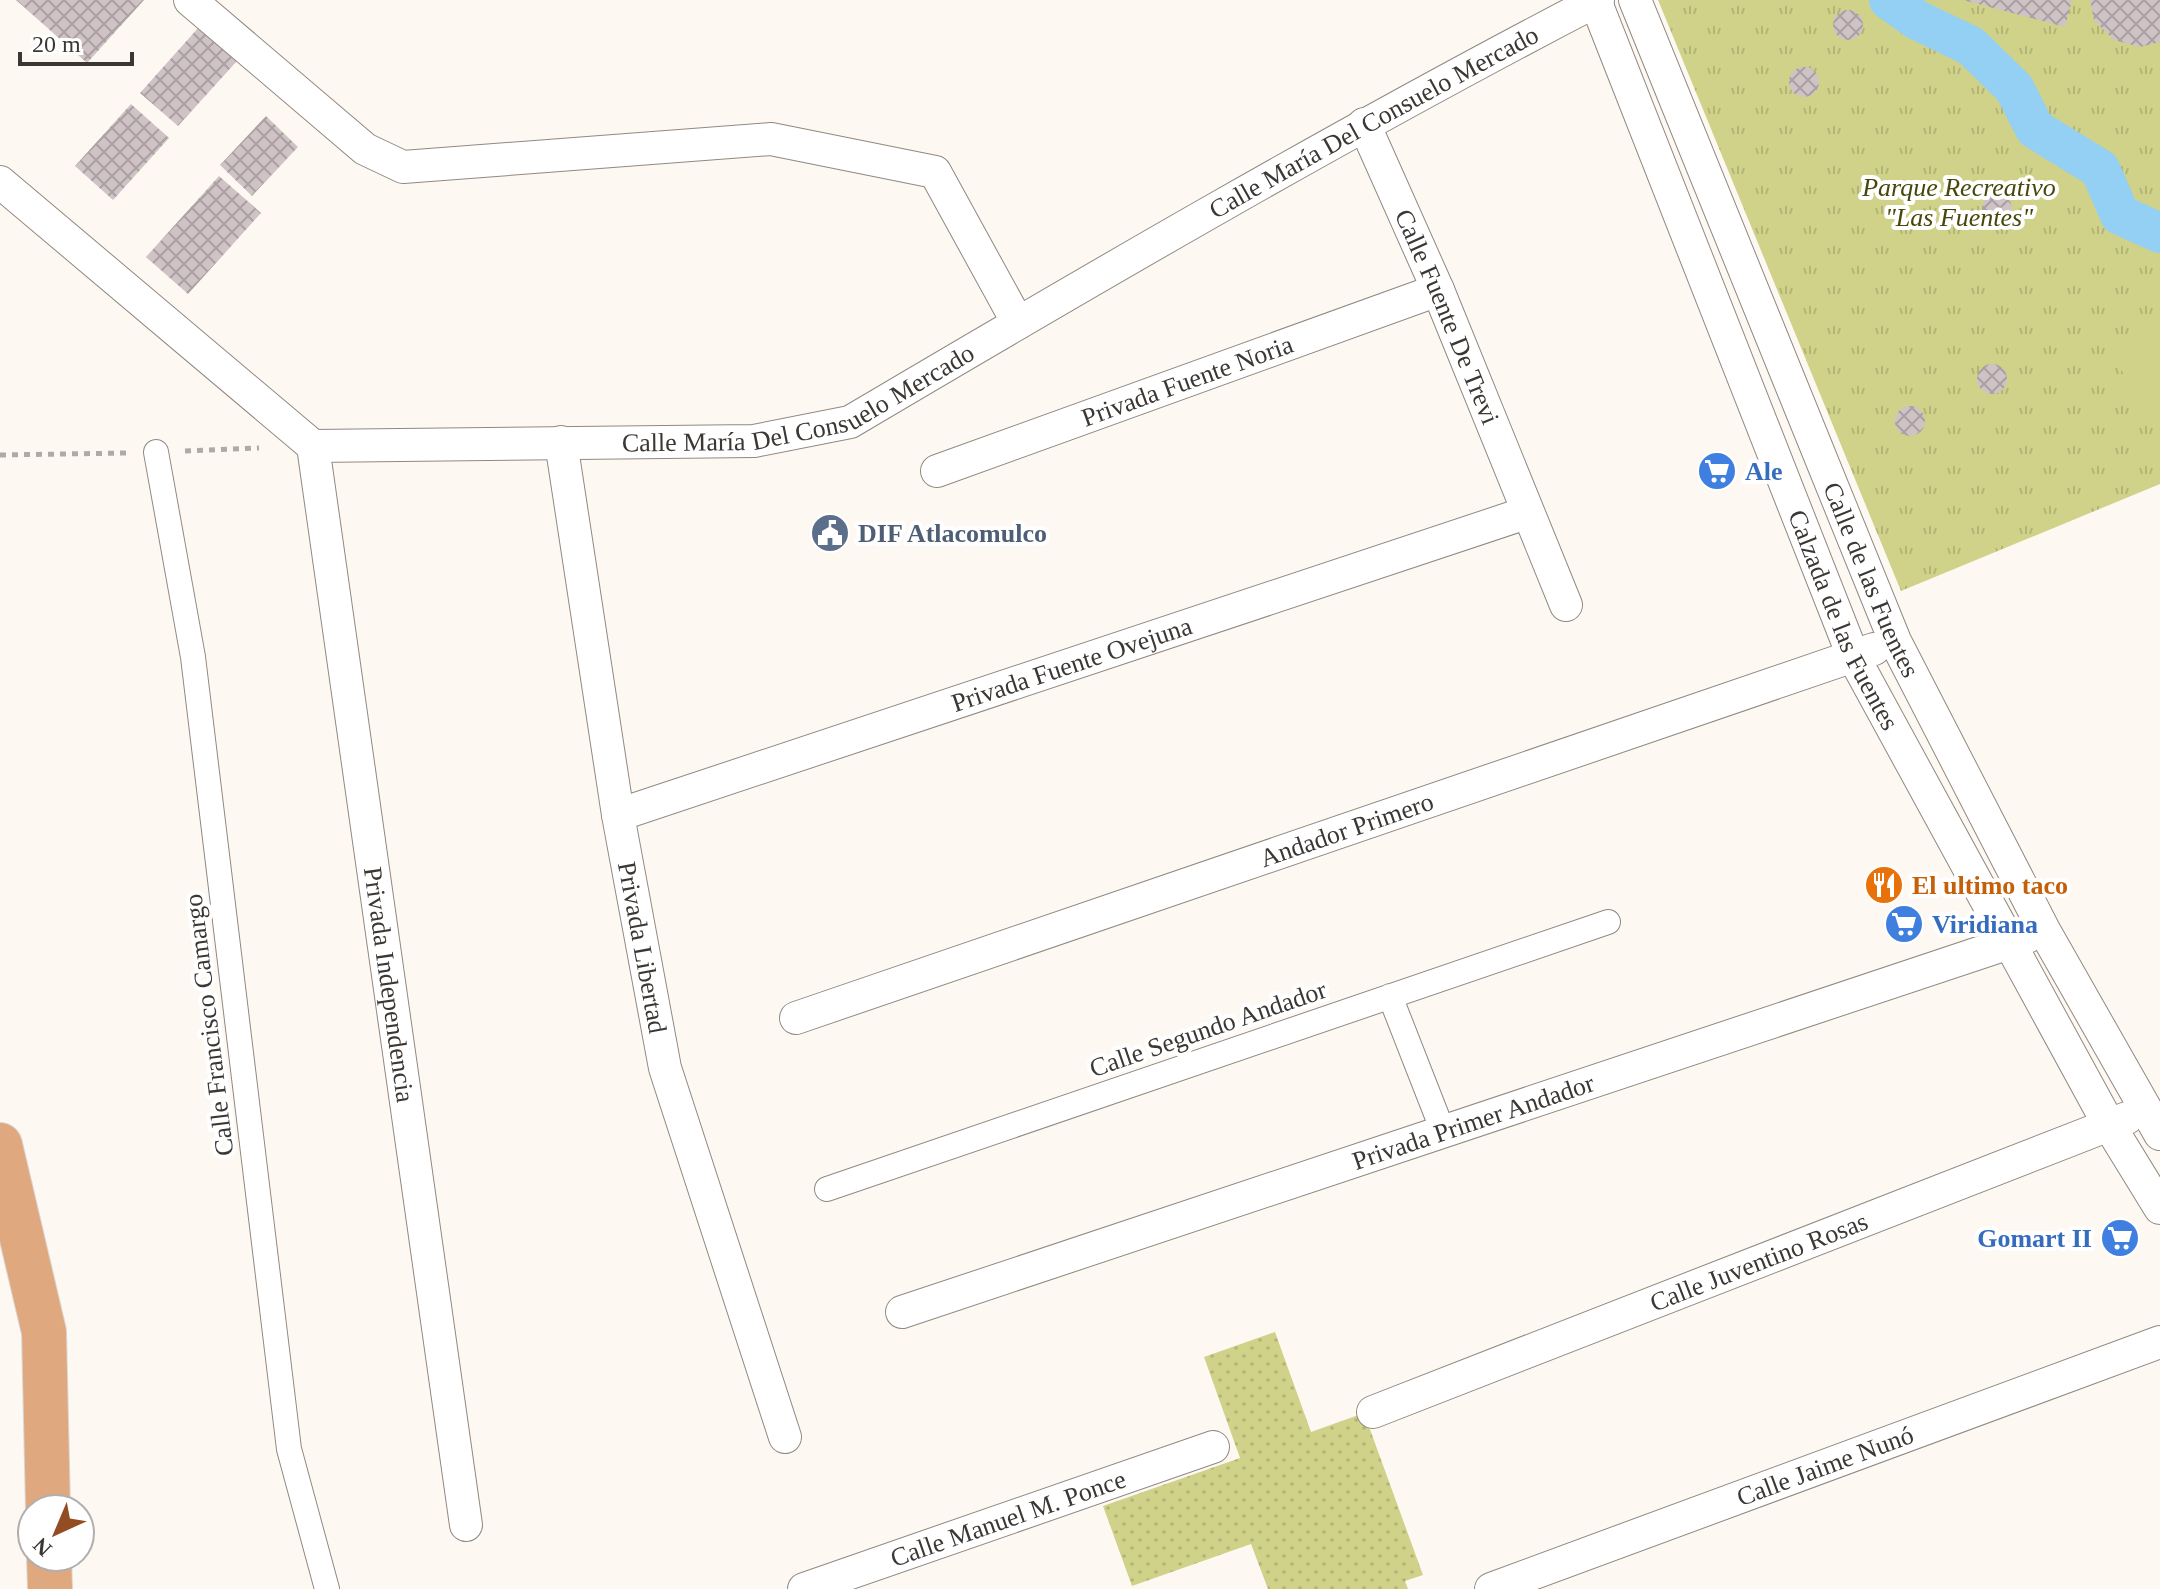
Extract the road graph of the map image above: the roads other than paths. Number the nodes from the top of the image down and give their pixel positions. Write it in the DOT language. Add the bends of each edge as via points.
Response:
graph roads {
  1 [pos="190,0"];
  2 [pos="1635,0"];
  3 [pos="1596,1"];
  4 [pos="1364,124"];
  5 [pos="0,182"];
  6 [pos="1438,290"];
  7 [pos="1018,323"];
  8 [pos="561,442"];
  9 [pos="313,446"];
  10 [pos="156,452"];
  11 [pos="937,471"];
  12 [pos="1526,513"];
  13 [pos="1566,605"];
  14 [pos="1895,641"];
  15 [pos="1853,656"];
  16 [pos="618,815"];
  17 [pos="1608,922"];
  18 [pos="2045,932"];
  19 [pos="2008,943"];
  20 [pos="1390,996"];
  21 [pos="796,1018"];
  22 [pos="2153,1123"];
  23 [pos="2109,1125"];
  24 [pos="1444,1134"];
  25 [pos="0,1145"];
  26 [pos="827,1189"];
  27 [pos="2160,1208"];
  28 [pos="902,1312"];
  29 [pos="2160,1342"];
  30 [pos="1373,1412"];
  31 [pos="785,1437"];
  32 [pos="1213,1447"];
  33 [pos="48,1493"];
  34 [pos="466,1525"];
  35 [pos="327,1589"];
  36 [pos="804,1589"];
  37 [pos="1491,1589"];
  1 -- 7 [label="street" via="365,149 403,167 771,139 935,172"];
  2 -- 14 [label="street, Calle de las Fuentes"];
  3 -- 4 [label="street, Calle María Del Consuelo Mercado"];
  3 -- 15 [label="street, Calzada de las Fuentes"];
  4 -- 6 [label="street, Calle Fuente De Trevi"];
  4 -- 7 [label="street, Calle María Del Consuelo Mercado"];
  5 -- 9 [label="street"];
  6 -- 11 [label="street, Privada Fuente Noria"];
  6 -- 12 [label="street, Calle Fuente De Trevi"];
  7 -- 8 [label="street, Calle María Del Consuelo Mercado" via="850,422 754,441"];
  8 -- 9 [label="street, Calle María Del Consuelo Mercado"];
  8 -- 16 [label="street, Privada Libertad"];
  9 -- 34 [label="street, Privada Independencia"];
  10 -- 35 [label="street, Calle Francisco Camargo" via="193,657 289,1449"];
  12 -- 13 [label="street, Calle Fuente De Trevi"];
  12 -- 16 [label="street, Privada Fuente Ovejuna"];
  14 -- 15 [label="street, Andador Primero"];
  14 -- 18 [label="street, Calle de las Fuentes"];
  15 -- 19 [label="street, Calzada de las Fuentes"];
  15 -- 21 [label="street, Andador Primero"];
  16 -- 31 [label="street, Privada Libertad" via="665,1068"];
  17 -- 20 [label="street, Calle Segundo Andador"];
  18 -- 19 [label="street, Privada Primer Andador"];
  18 -- 22 [label="street, Calle de las Fuentes"];
  19 -- 23 [label="street, Calzada de las Fuentes"];
  19 -- 24 [label="street, Privada Primer Andador"];
  20 -- 24 [label="street"];
  20 -- 26 [label="street, Calle Segundo Andador"];
  22 -- 23 [label="street, Calle Juventino Rosas"];
  23 -- 27 [label="street, Calzada de las Fuentes"];
  23 -- 30 [label="street, Calle Juventino Rosas"];
  24 -- 28 [label="street, Privada Primer Andador"];
  25 -- 33 [label="main road" via="44,1332"];
  29 -- 37 [label="street, Calle Jaime Nunó"];
  32 -- 36 [label="street, Calle Manuel M. Ponce"];
}
